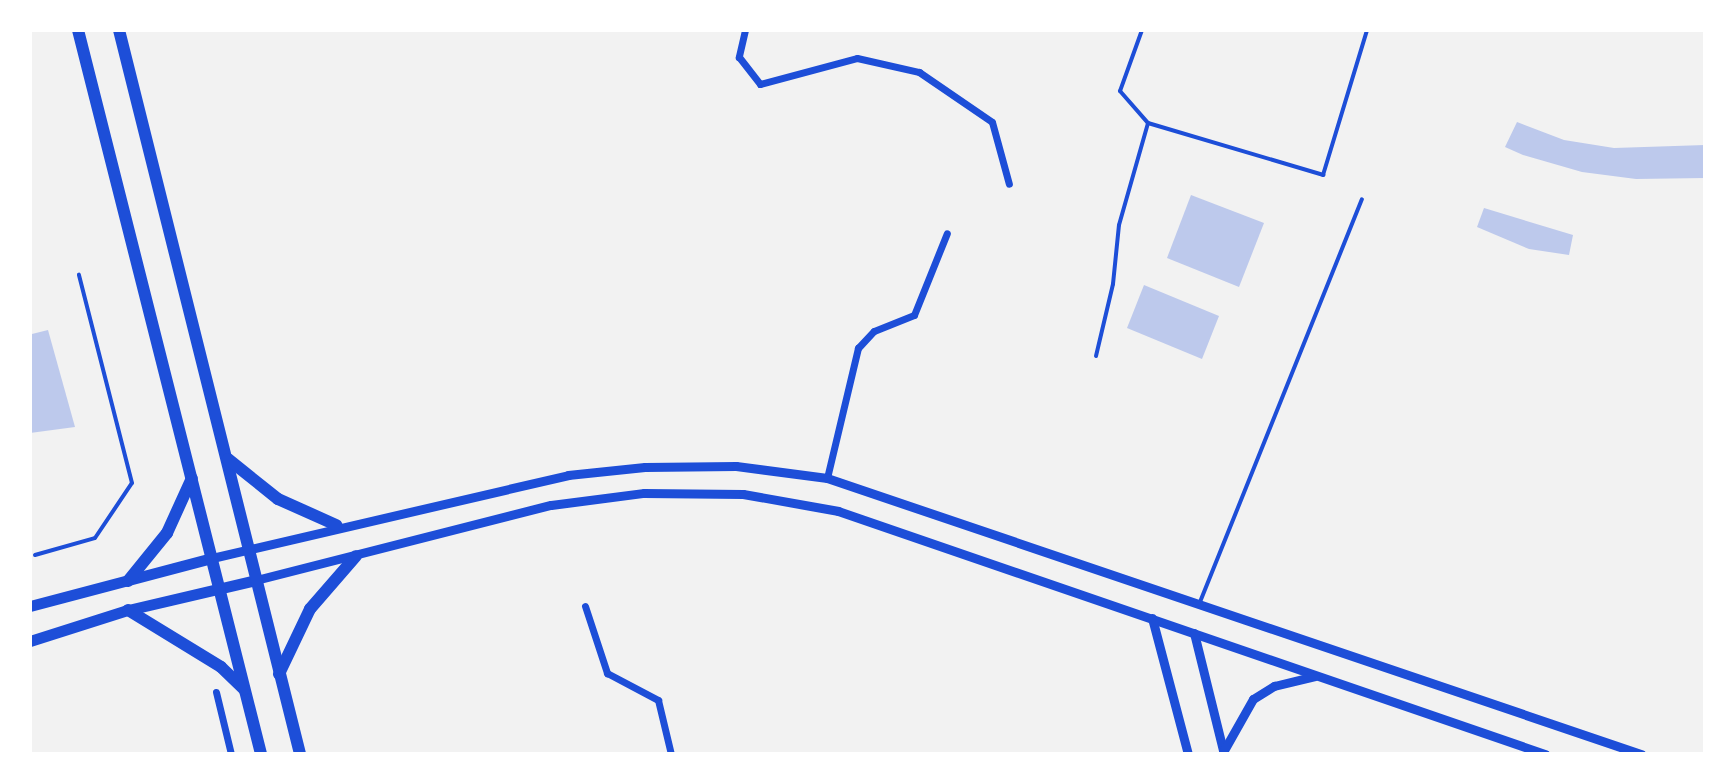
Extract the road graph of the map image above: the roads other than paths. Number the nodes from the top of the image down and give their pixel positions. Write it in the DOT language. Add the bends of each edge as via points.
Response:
graph roads {
  1 [pos="78,30"];
  2 [pos="119,30"];
  3 [pos="745,30"];
  4 [pos="1142,30"];
  5 [pos="1367,30"];
  6 [pos="1148,123"];
  7 [pos="1009,184"];
  8 [pos="1362,199"];
  9 [pos="947,233"];
  10 [pos="79,275"];
  11 [pos="1096,356"];
  12 [pos="226,456"];
  13 [pos="192,478"];
  14 [pos="827,478"];
  15 [pos="336,525"];
  16 [pos="248,548"];
  17 [pos="35,555"];
  18 [pos="356,556"];
  19 [pos="212,558"];
  20 [pos="256,580"];
  21 [pos="128,581"];
  22 [pos="220,588"];
  23 [pos="1200,603"];
  24 [pos="30,606"];
  25 [pos="585,606"];
  26 [pos="128,610"];
  27 [pos="1152,618"];
  28 [pos="1194,633"];
  29 [pos="30,641"];
  30 [pos="279,674"];
  31 [pos="1315,676"];
  32 [pos="245,691"];
  33 [pos="216,692"];
  34 [pos="1224,753"];
  35 [pos="231,754"];
  36 [pos="261,754"];
  37 [pos="300,754"];
  38 [pos="671,754"];
  39 [pos="1188,754"];
  40 [pos="1545,754"];
  41 [pos="1641,754"];
  1 -- 13 [label="main road"];
  2 -- 12 [label="main road"];
  3 -- 7 [label="street" via="739,57 760,84 857,58 919,72 992,122"];
  4 -- 6 [label="lane" via="1120,91"];
  5 -- 6 [label="lane" via="1323,175"];
  6 -- 11 [label="lane" via="1119,225 1113,284"];
  8 -- 23 [label="lane"];
  9 -- 14 [label="street" via="914,315 874,331 858,348"];
  10 -- 17 [label="lane" via="132,483 95,538"];
  12 -- 15 [label="main road" via="278,499"];
  12 -- 16 [label="main road"];
  13 -- 19 [label="main road"];
  13 -- 21 [label="main road" via="167,533"];
  14 -- 15 [label="street" via="736,466 645,467 568,475"];
  14 -- 23 [label="street"];
  15 -- 16 [label="street"];
  16 -- 19 [label="street"];
  16 -- 20 [label="main road"];
  18 -- 20 [label="street"];
  18 -- 27 [label="street" via="551,505 644,493 743,494 838,511"];
  18 -- 30 [label="main road" via="310,609"];
  19 -- 21 [label="main road"];
  19 -- 22 [label="main road"];
  20 -- 22 [label="main road"];
  20 -- 30 [label="main road"];
  21 -- 24 [label="main road"];
  22 -- 26 [label="main road"];
  22 -- 32 [label="main road"];
  23 -- 41 [label="street"];
  25 -- 38 [label="street" via="607,673 658,700"];
  26 -- 29 [label="main road"];
  26 -- 32 [label="main road" via="221,667"];
  27 -- 28 [label="street"];
  27 -- 39 [label="street"];
  28 -- 31 [label="street"];
  28 -- 34 [label="street"];
  30 -- 37 [label="main road"];
  31 -- 34 [label="street" via="1274,686 1253,699"];
  31 -- 40 [label="street"];
  32 -- 36 [label="main road"];
  33 -- 35 [label="street"];
}
